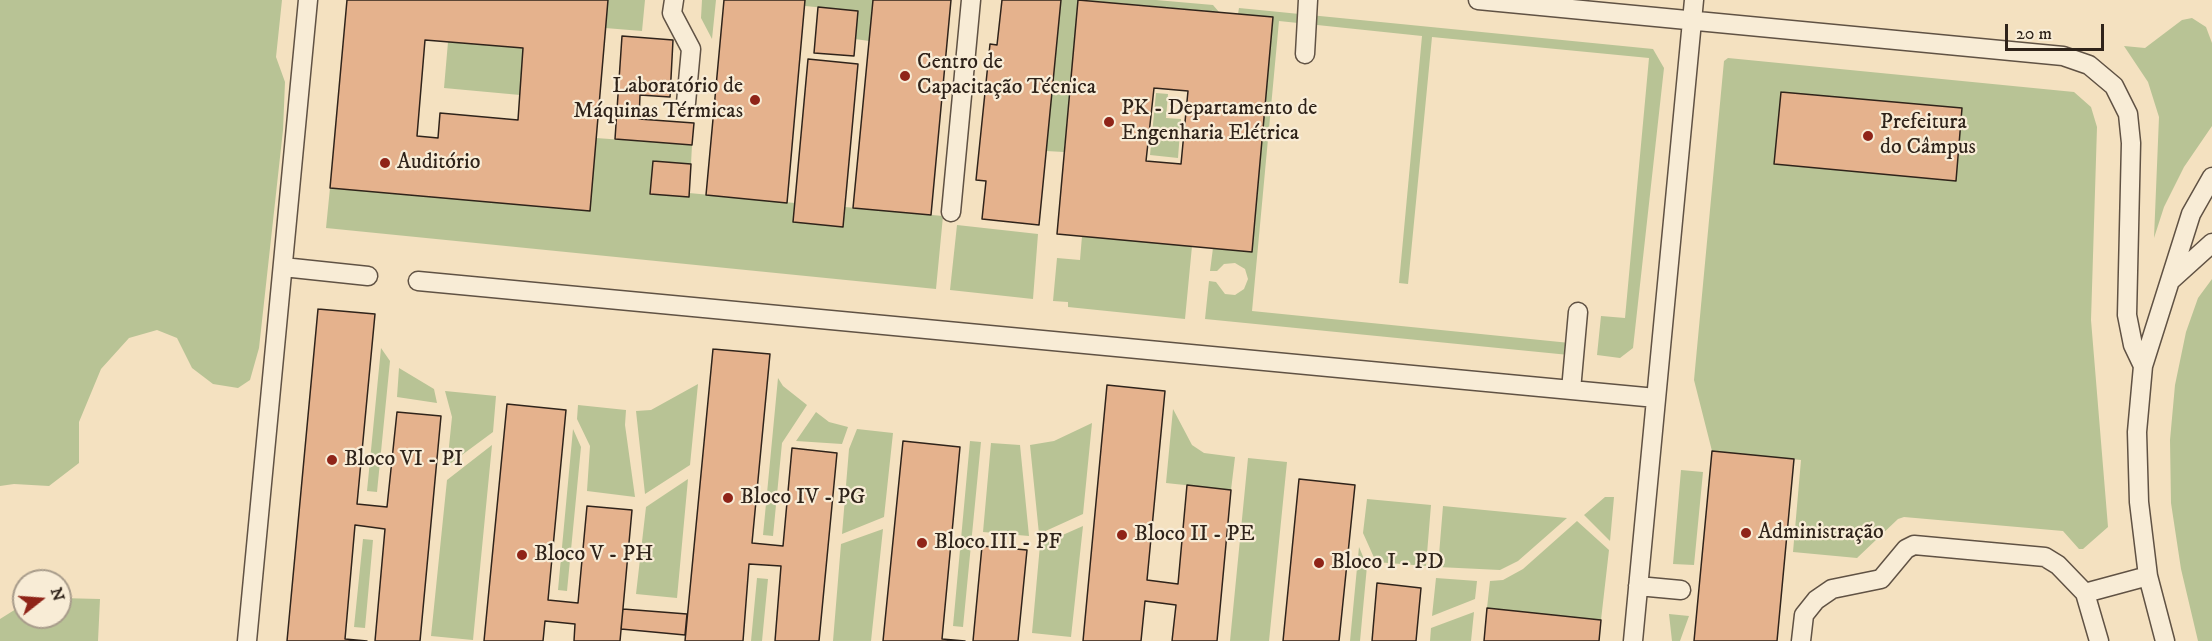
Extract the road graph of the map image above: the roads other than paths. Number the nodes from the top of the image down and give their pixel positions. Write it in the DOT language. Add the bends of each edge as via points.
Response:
graph roads {
  1 [pos="308,0"];
  2 [pos="674,0"];
  3 [pos="971,0"];
  4 [pos="1308,0"];
  5 [pos="1478,0"];
  6 [pos="1694,0"];
  7 [pos="1693,19"];
  8 [pos="1305,54"];
  9 [pos="686,103"];
  10 [pos="2212,177"];
  11 [pos="951,212"];
  12 [pos="2212,243"];
  13 [pos="283,267"];
  14 [pos="368,276"];
  15 [pos="418,280"];
  16 [pos="2169,282"];
  17 [pos="1578,312"];
  18 [pos="2143,366"];
  19 [pos="1571,390"];
  20 [pos="1656,399"];
  21 [pos="2148,576"];
  22 [pos="1638,586"];
  23 [pos="1681,590"];
  24 [pos="2085,593"];
  25 [pos="247,641"];
  26 [pos="1633,641"];
  27 [pos="1801,641"];
  28 [pos="2099,641"];
  29 [pos="2165,641"];
  1 -- 13 [label="lane"];
  2 -- 9 [label="lane" via="672,13 690,49"];
  3 -- 11 [label="lane"];
  4 -- 8 [label="lane"];
  5 -- 7 [label="lane"];
  6 -- 7 [label="lane"];
  7 -- 18 [label="lane" via="2063,56 2089,65 2114,86 2128,114 2131,143 2127,315 2133,345"];
  7 -- 20 [label="lane"];
  10 -- 16 [label="lane" via="2191,214"];
  12 -- 16 [label="lane"];
  13 -- 14 [label="lane"];
  13 -- 25 [label="lane"];
  15 -- 19 [label="lane"];
  16 -- 18 [label="lane"];
  17 -- 19 [label="lane"];
  18 -- 21 [label="lane" via="2137,432 2139,502"];
  19 -- 20 [label="lane"];
  20 -- 22 [label="lane"];
  21 -- 24 [label="lane"];
  21 -- 29 [label="lane"];
  22 -- 23 [label="lane"];
  22 -- 26 [label="lane"];
  24 -- 27 [label="lane" via="2045,557 1914,544 1881,579 1832,589 1816,600 1804,615"];
  24 -- 28 [label="lane"];
}
